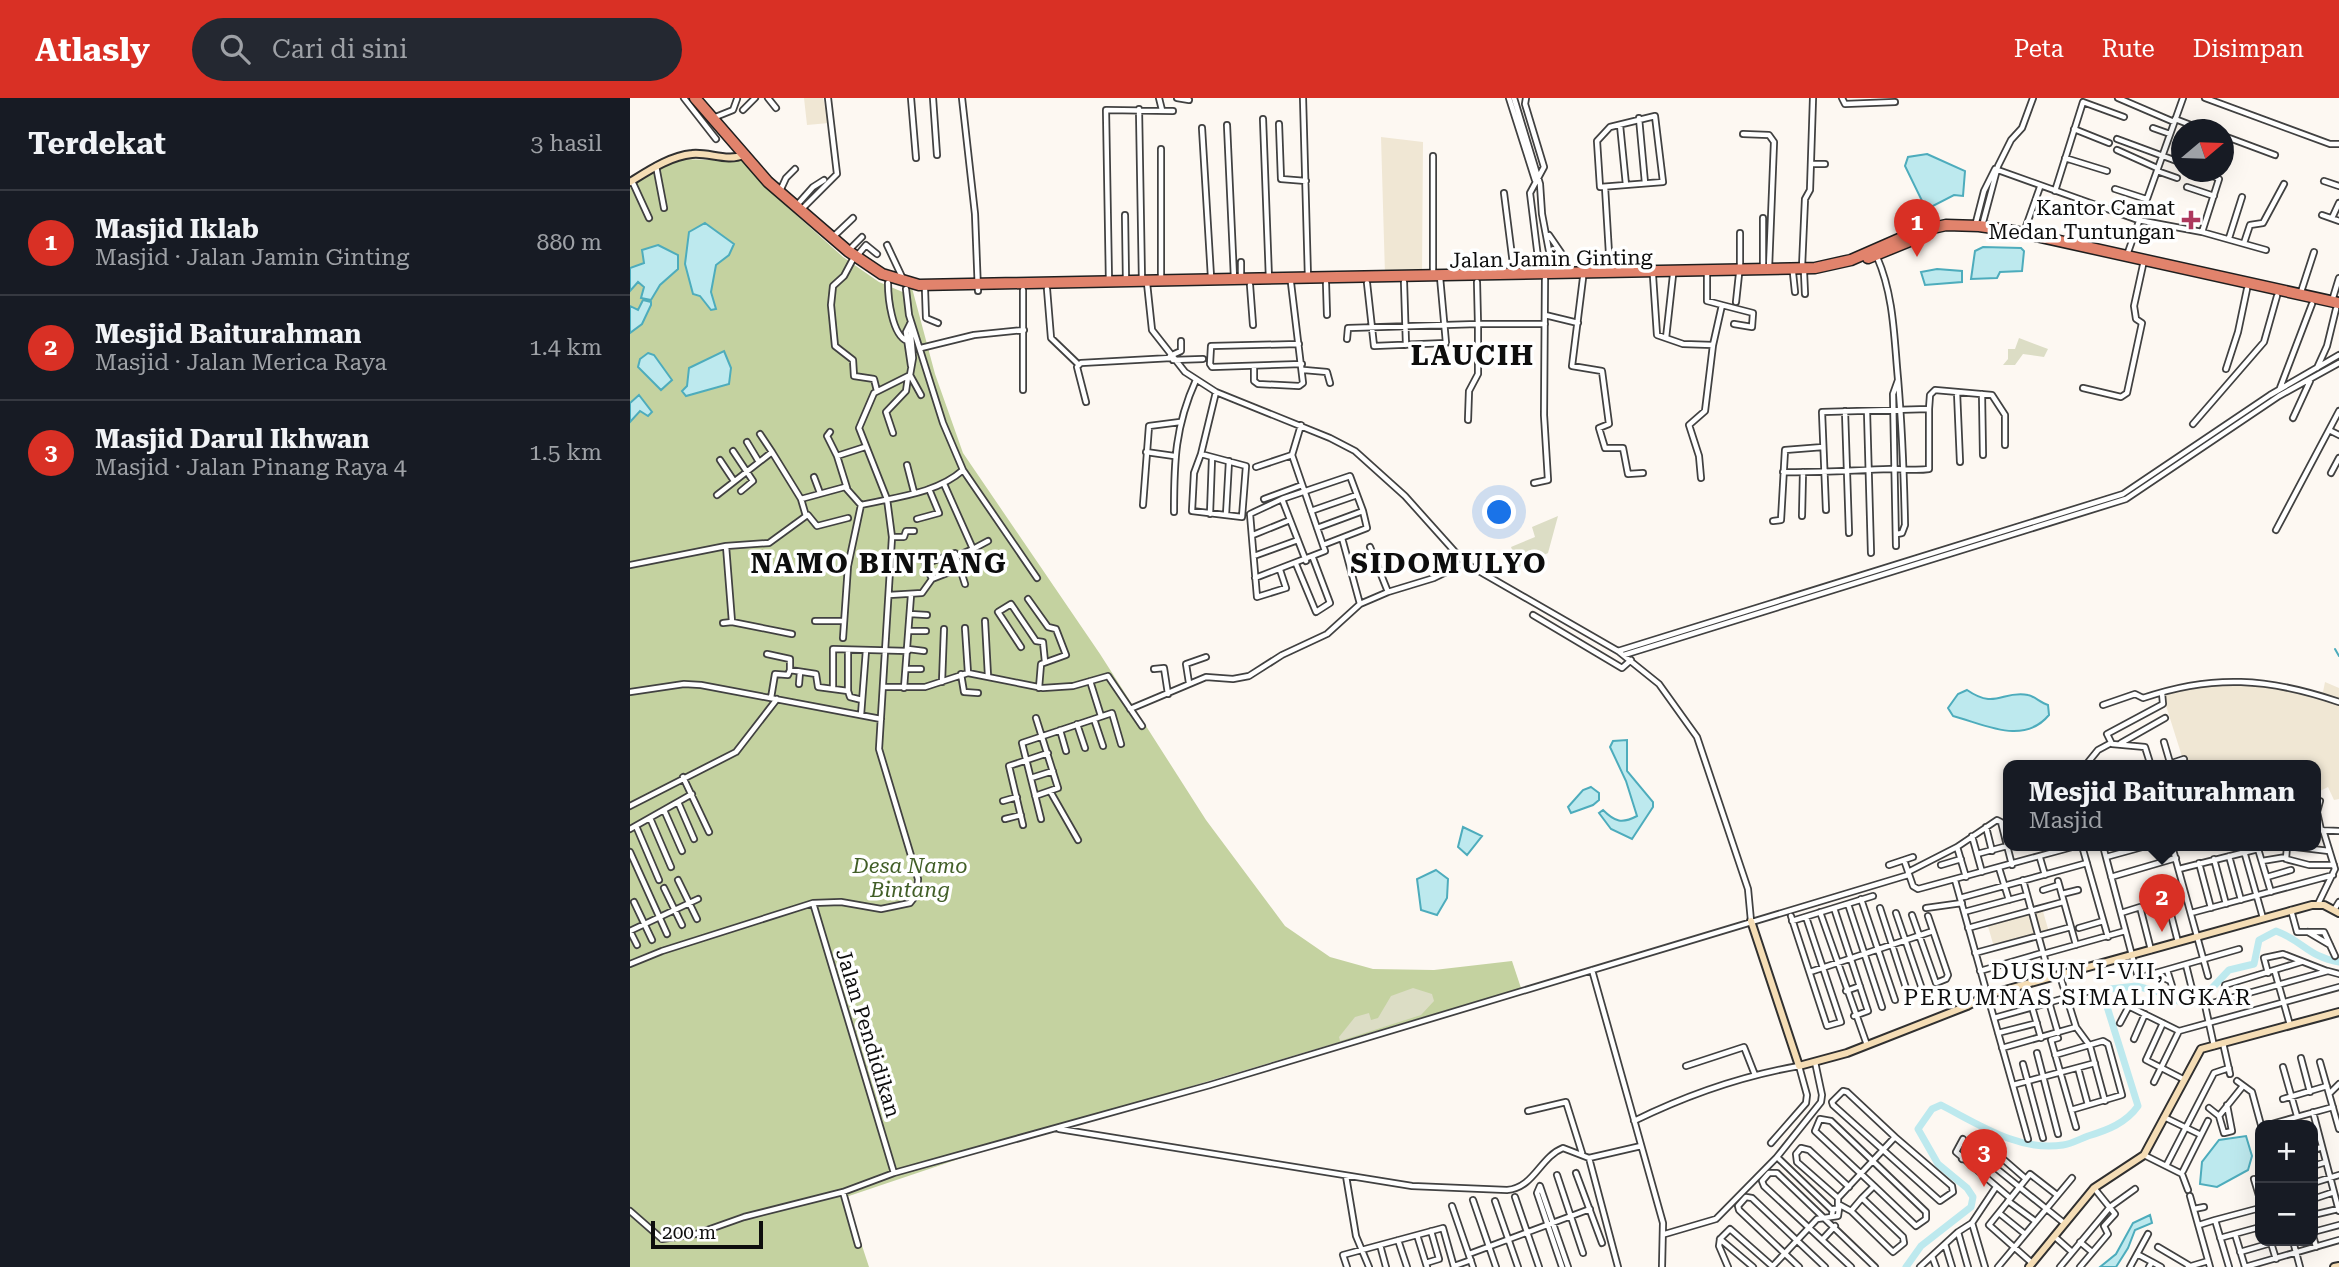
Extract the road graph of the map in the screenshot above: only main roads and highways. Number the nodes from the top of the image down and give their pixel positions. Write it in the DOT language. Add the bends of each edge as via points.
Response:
graph roads {
  1 [pos="695,98"];
  2 [pos="798,207"];
  3 [pos="1978,228"];
  4 [pos="852,257"];
  5 [pos="2127,258"];
  6 [pos="1800,271"];
  7 [pos="1740,272"];
  8 [pos="1546,275"];
  9 [pos="1438,278"];
  10 [pos="1242,282"];
  11 [pos="1144,285"];
  12 [pos="905,286"];
  13 [pos="978,288"];
  14 [pos="2337,306"];
  1 -- 2 [label="highway, Jalan Jamin Ginting" via="743,155"];
  2 -- 4 [label="highway, Jalan Jamin Ginting"];
  2 -- 4 [label="highway, Jalan Jamin Ginting"];
  3 -- 5 [label="highway, Jalan Jamin Ginting"];
  3 -- 5 [label="highway, Jalan Jamin Ginting" via="2024,233"];
  3 -- 6 [label="highway, Jalan Jamin Ginting" via="1929,233 1832,270"];
  3 -- 6 [label="highway, Jalan Jamin Ginting" via="1946,225 1923,230 1839,264"];
  4 -- 12 [label="highway, Jalan Jamin Ginting"];
  4 -- 12 [label="highway, Jalan Jamin Ginting" via="888,283"];
  5 -- 14 [label="highway, Jalan Jamin Ginting"];
  5 -- 14 [label="highway, Jalan Jamin Ginting" via="2277,296"];
  6 -- 7 [label="highway, Jalan Jamin Ginting"];
  7 -- 8 [label="highway, Jalan Jamin Ginting"];
  7 -- 8 [label="highway, Jalan Jamin Ginting" via="1583,278"];
  8 -- 9 [label="highway, Jalan Jamin Ginting"];
  8 -- 9 [label="highway, Jalan Jamin Ginting" via="1477,282"];
  9 -- 10 [label="highway, Jalan Jamin Ginting"];
  9 -- 10 [label="highway, Jalan Jamin Ginting" via="1367,283"];
  10 -- 11 [label="highway, Jalan Jamin Ginting"];
  10 -- 11 [label="highway, Jalan Jamin Ginting"];
  11 -- 13 [label="highway, Jalan Jamin Ginting"];
  11 -- 13 [label="highway, Jalan Jamin Ginting"];
  12 -- 13 [label="highway, Jalan Jamin Ginting"];
  12 -- 13 [label="highway, Jalan Jamin Ginting"];
}
